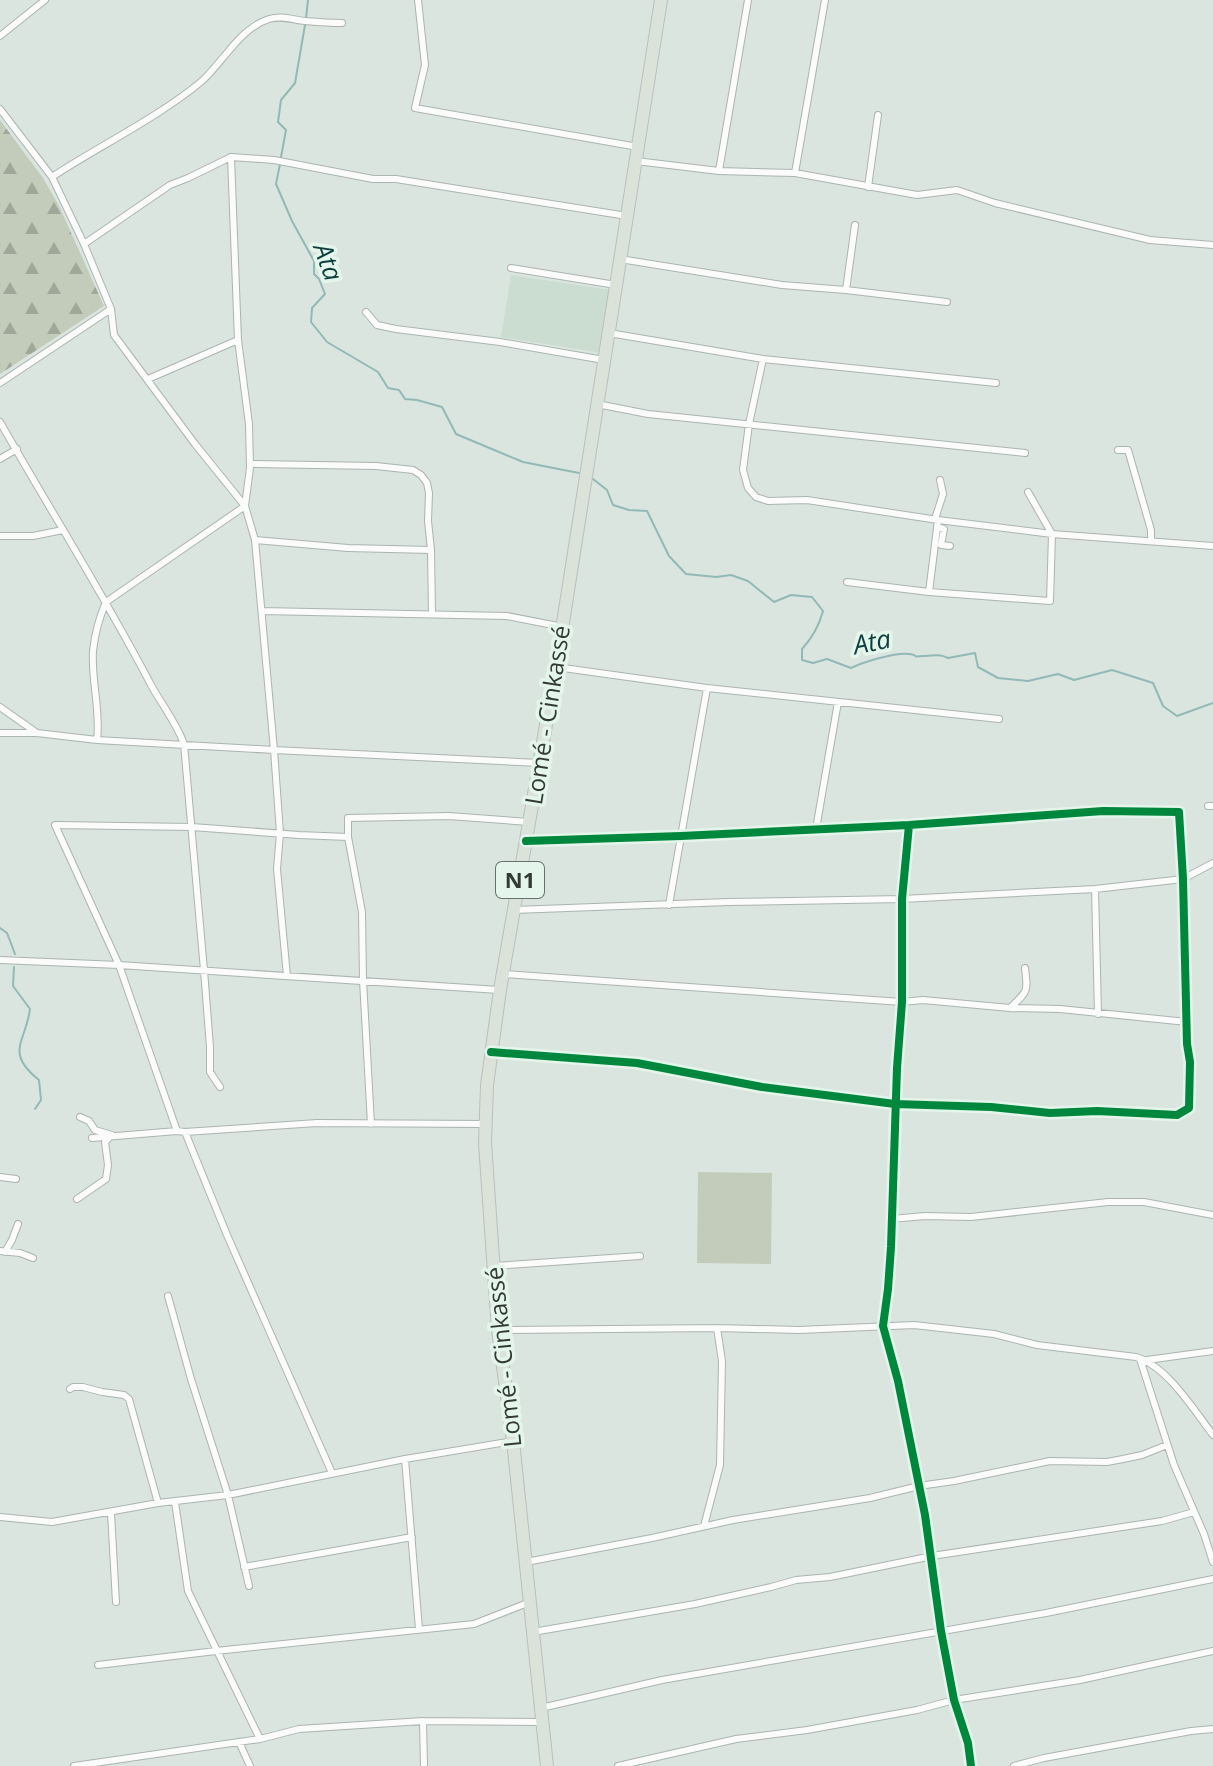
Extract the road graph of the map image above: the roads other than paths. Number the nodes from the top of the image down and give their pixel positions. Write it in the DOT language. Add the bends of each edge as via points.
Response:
graph roads {
  1 [pos="45,0"];
  2 [pos="418,0"];
  3 [pos="661,0"];
  4 [pos="748,0"];
  5 [pos="825,0"];
  6 [pos="342,23"];
  7 [pos="0,36"];
  8 [pos="0,109"];
  9 [pos="878,115"];
  10 [pos="637,154"];
  11 [pos="231,157"];
  12 [pos="719,171"];
  13 [pos="795,173"];
  14 [pos="52,177"];
  15 [pos="868,187"];
  16 [pos="627,216"];
  17 [pos="855,225"];
  18 [pos="84,244"];
  19 [pos="1213,245"];
  20 [pos="620,259"];
  21 [pos="511,268"];
  22 [pos="616,285"];
  23 [pos="846,290"];
  24 [pos="947,302"];
  25 [pos="111,309"];
  26 [pos="366,312"];
  27 [pos="609,333"];
  28 [pos="238,340"];
  29 [pos="763,359"];
  30 [pos="604,360"];
  31 [pos="148,379"];
  32 [pos="0,383"];
  33 [pos="996,383"];
  34 [pos="597,404"];
  35 [pos="0,422"];
  36 [pos="749,424"];
  37 [pos="17,449"];
  38 [pos="1118,450"];
  39 [pos="1025,453"];
  40 [pos="0,459"];
  41 [pos="250,464"];
  42 [pos="940,480"];
  43 [pos="1028,492"];
  44 [pos="245,506"];
  45 [pos="937,522"];
  46 [pos="63,530"];
  47 [pos="1052,534"];
  48 [pos="0,536"];
  49 [pos="255,540"];
  50 [pos="1151,541"];
  51 [pos="950,546"];
  52 [pos="1213,546"];
  53 [pos="431,550"];
  54 [pos="847,582"];
  55 [pos="929,592"];
  56 [pos="106,602"];
  57 [pos="262,611"];
  58 [pos="432,614"];
  59 [pos="563,627"];
  60 [pos="556,667"];
  61 [pos="707,688"];
  62 [pos="838,702"];
  63 [pos="0,707"];
  64 [pos="999,719"];
  65 [pos="0,733"];
  66 [pos="37,733"];
  67 [pos="97,740"];
  68 [pos="184,744"];
  69 [pos="274,750"];
  70 [pos="540,763"];
  71 [pos="530,822"];
  72 [pos="909,825"];
  73 [pos="192,827"];
  74 [pos="816,829"];
  75 [pos="280,833"];
  76 [pos="681,836"];
  77 [pos="348,837"];
  78 [pos="526,841"];
  79 [pos="1213,863"];
  80 [pos="1183,879"];
  81 [pos="1095,889"];
  82 [pos="902,899"];
  83 [pos="669,905"];
  84 [pos="514,910"];
  85 [pos="0,960"];
  86 [pos="119,965"];
  87 [pos="1025,968"];
  88 [pos="204,970"];
  89 [pos="503,974"];
  90 [pos="287,976"];
  91 [pos="363,980"];
  92 [pos="500,990"];
  93 [pos="902,1002"];
  94 [pos="1010,1008"];
  95 [pos="1098,1014"];
  96 [pos="1187,1022"];
  97 [pos="491,1052"];
  98 [pos="220,1087"];
  99 [pos="895,1104"];
  100 [pos="80,1117"];
  101 [pos="371,1124"];
  102 [pos="484,1124"];
  103 [pos="181,1131"];
  104 [pos="112,1135"];
  105 [pos="92,1138"];
  106 [pos="0,1177"];
  107 [pos="16,1179"];
  108 [pos="77,1199"];
  109 [pos="1213,1215"];
  110 [pos="891,1219"];
  111 [pos="18,1224"];
  112 [pos="2,1252"];
  113 [pos="640,1256"];
  114 [pos="33,1258"];
  115 [pos="494,1266"];
  116 [pos="168,1296"];
  117 [pos="883,1326"];
  118 [pos="717,1328"];
  119 [pos="498,1330"];
  120 [pos="1213,1352"];
  121 [pos="1136,1357"];
  122 [pos="1147,1360"];
  123 [pos="70,1389"];
  124 [pos="1202,1421"];
  125 [pos="1213,1424"];
  126 [pos="1213,1435"];
  127 [pos="513,1441"];
  128 [pos="1167,1445"];
  129 [pos="405,1459"];
  130 [pos="332,1473"];
  131 [pos="919,1486"];
  132 [pos="228,1495"];
  133 [pos="175,1502"];
  134 [pos="158,1503"];
  135 [pos="1194,1512"];
  136 [pos="111,1513"];
  137 [pos="0,1517"];
  138 [pos="704,1526"];
  139 [pos="412,1537"];
  140 [pos="932,1556"];
  141 [pos="526,1562"];
  142 [pos="1213,1562"];
  143 [pos="244,1567"];
  144 [pos="1213,1579"];
  145 [pos="249,1586"];
  146 [pos="116,1602"];
  147 [pos="530,1602"];
  148 [pos="419,1629"];
  149 [pos="941,1631"];
  150 [pos="533,1632"];
  151 [pos="216,1651"];
  152 [pos="1213,1651"];
  153 [pos="98,1665"];
  154 [pos="954,1700"];
  155 [pos="541,1708"];
  156 [pos="423,1721"];
  157 [pos="543,1722"];
  158 [pos="1213,1729"];
  159 [pos="260,1739"];
  160 [pos="239,1742"];
  161 [pos="108,1763"];
  162 [pos="74,1766"];
  163 [pos="250,1766"];
  164 [pos="424,1766"];
  165 [pos="547,1766"];
  166 [pos="618,1766"];
  167 [pos="971,1766"];
  168 [pos="1014,1766"];
  1 -- 7 [label="street"];
  2 -- 10 [label="street" via="425,65 415,108"];
  3 -- 10 [label="highway, Lomé - Cinkassé / N1"];
  4 -- 12 [label="street"];
  5 -- 13 [label="street"];
  6 -- 14 [label="street" via="283,17 263,21 202,80"];
  8 -- 14 [label="street"];
  9 -- 15 [label="street"];
  10 -- 12 [label="street"];
  10 -- 16 [label="highway, Lomé - Cinkassé / N1"];
  11 -- 16 [label="street"];
  11 -- 18 [label="street" via="170,185"];
  11 -- 28 [label="street"];
  12 -- 13 [label="street"];
  13 -- 15 [label="street"];
  14 -- 18 [label="street"];
  15 -- 19 [label="street" via="917,195 957,190 1150,240"];
  16 -- 20 [label="highway, Lomé - Cinkassé / N1"];
  17 -- 23 [label="street"];
  18 -- 25 [label="street"];
  20 -- 22 [label="highway, Lomé - Cinkassé / N1"];
  20 -- 23 [label="street"];
  21 -- 22 [label="street"];
  22 -- 27 [label="highway, Lomé - Cinkassé / N1"];
  23 -- 24 [label="street"];
  25 -- 31 [label="street" via="114,335"];
  25 -- 32 [label="street"];
  26 -- 30 [label="street" via="377,325 396,329"];
  27 -- 29 [label="street"];
  27 -- 30 [label="highway, Lomé - Cinkassé / N1"];
  28 -- 31 [label="street"];
  28 -- 41 [label="street"];
  29 -- 33 [label="street"];
  29 -- 36 [label="street"];
  30 -- 34 [label="highway, Lomé - Cinkassé / N1"];
  31 -- 44 [label="street"];
  34 -- 36 [label="street"];
  34 -- 59 [label="highway, Lomé - Cinkassé / N1"];
  35 -- 37 [label="street"];
  36 -- 39 [label="street"];
  36 -- 45 [label="street" via="743,470 756,497 807,500"];
  37 -- 40 [label="street"];
  37 -- 46 [label="street"];
  38 -- 50 [label="street" via="1128,450"];
  41 -- 44 [label="street"];
  41 -- 53 [label="street" via="413,470 427,483"];
  42 -- 45 [label="street"];
  43 -- 47 [label="street"];
  44 -- 49 [label="street"];
  44 -- 56 [label="street"];
  45 -- 47 [label="street"];
  45 -- 51 [label="street" via="944,529 941,545"];
  45 -- 55 [label="street"];
  46 -- 48 [label="street"];
  46 -- 56 [label="street"];
  47 -- 50 [label="street"];
  47 -- 55 [label="street" via="1050,601"];
  49 -- 53 [label="street"];
  49 -- 57 [label="street"];
  50 -- 52 [label="street"];
  53 -- 58 [label="street"];
  54 -- 55 [label="street"];
  56 -- 67 [label="street" via="97,621 93,653"];
  56 -- 68 [label="street"];
  57 -- 58 [label="street"];
  57 -- 69 [label="street"];
  58 -- 59 [label="street" via="507,616"];
  59 -- 60 [label="highway, Lomé - Cinkassé / N1"];
  60 -- 61 [label="street"];
  60 -- 70 [label="highway, Lomé - Cinkassé / N1"];
  61 -- 62 [label="street"];
  61 -- 76 [label="street"];
  62 -- 64 [label="street"];
  62 -- 74 [label="street"];
  63 -- 66 [label="street"];
  65 -- 66 [label="street"];
  66 -- 67 [label="street"];
  67 -- 68 [label="street"];
  68 -- 69 [label="street"];
  68 -- 73 [label="street"];
  69 -- 70 [label="street"];
  69 -- 75 [label="street"];
  70 -- 71 [label="highway, Lomé - Cinkassé / N1"];
  71 -- 77 [label="street" via="449,816 348,818"];
  71 -- 78 [label="highway, Lomé - Cinkassé / N1"];
  72 -- 74 [label="street"];
  72 -- 80 [label="street" via="1103,811 1179,812"];
  72 -- 82 [label="street"];
  73 -- 75 [label="street"];
  73 -- 86 [label="street" via="55,825"];
  73 -- 88 [label="street"];
  74 -- 76 [label="street"];
  75 -- 77 [label="street"];
  75 -- 90 [label="street" via="277,869"];
  76 -- 78 [label="street"];
  76 -- 83 [label="street"];
  77 -- 91 [label="street" via="362,912"];
  78 -- 84 [label="highway, Lomé - Cinkassé / N1"];
  79 -- 80 [label="street"];
  80 -- 81 [label="street"];
  80 -- 96 [label="street"];
  81 -- 82 [label="street"];
  81 -- 95 [label="street"];
  82 -- 83 [label="street"];
  82 -- 93 [label="street"];
  83 -- 84 [label="street"];
  84 -- 89 [label="highway, Lomé - Cinkassé / N1"];
  85 -- 86 [label="street"];
  86 -- 88 [label="street"];
  86 -- 103 [label="street"];
  87 -- 94 [label="street" via="1026,990"];
  88 -- 90 [label="street"];
  88 -- 98 [label="street" via="210,1072"];
  89 -- 92 [label="highway, Lomé - Cinkassé / N1"];
  89 -- 93 [label="street"];
  90 -- 91 [label="street"];
  91 -- 92 [label="street"];
  91 -- 101 [label="street"];
  92 -- 97 [label="highway, Lomé - Cinkassé / N1"];
  93 -- 94 [label="street"];
  93 -- 99 [label="street"];
  94 -- 95 [label="street"];
  95 -- 96 [label="street"];
  96 -- 99 [label="street" via="1190,1103 1181,1114"];
  97 -- 99 [label="street" via="637,1063 762,1087"];
  97 -- 102 [label="highway, Lomé - Cinkassé / N1"];
  99 -- 110 [label="street"];
  100 -- 104 [label="street"];
  101 -- 102 [label="street"];
  101 -- 103 [label="street"];
  102 -- 115 [label="highway, Lomé - Cinkassé / N1"];
  103 -- 104 [label="street"];
  103 -- 130 [label="street"];
  104 -- 105 [label="street"];
  104 -- 108 [label="street" via="105,1142 106,1179"];
  106 -- 107 [label="street"];
  109 -- 110 [label="street" via="1144,1202 1108,1202 971,1217"];
  110 -- 117 [label="street"];
  111 -- 112 [label="street"];
  112 -- 114 [label="street"];
  113 -- 115 [label="street"];
  115 -- 119 [label="highway, Lomé - Cinkassé / N1"];
  116 -- 132 [label="street"];
  117 -- 118 [label="street"];
  117 -- 121 [label="street" via="994,1334"];
  117 -- 131 [label="street"];
  118 -- 119 [label="street"];
  118 -- 138 [label="street" via="722,1361 720,1465"];
  119 -- 127 [label="highway, Lomé - Cinkassé / N1"];
  120 -- 122 [label="street"];
  121 -- 122 [label="street"];
  121 -- 128 [label="street"];
  122 -- 124 [label="street"];
  123 -- 134 [label="street" via="83,1387 129,1399"];
  124 -- 125 [label="street"];
  124 -- 126 [label="street"];
  127 -- 129 [label="street"];
  127 -- 141 [label="highway, Lomé - Cinkassé / N1"];
  128 -- 131 [label="street" via="1107,1462 1050,1461"];
  128 -- 135 [label="street"];
  129 -- 130 [label="street"];
  129 -- 139 [label="street"];
  130 -- 132 [label="street"];
  131 -- 138 [label="street"];
  131 -- 140 [label="street"];
  132 -- 133 [label="street"];
  132 -- 143 [label="street"];
  133 -- 134 [label="street"];
  133 -- 151 [label="street" via="188,1591"];
  134 -- 136 [label="street"];
  135 -- 140 [label="street"];
  135 -- 142 [label="street"];
  136 -- 137 [label="street" via="52,1522"];
  136 -- 146 [label="street"];
  138 -- 141 [label="street"];
  139 -- 143 [label="street"];
  139 -- 148 [label="street"];
  140 -- 149 [label="street"];
  140 -- 150 [label="street"];
  141 -- 147 [label="highway, Lomé - Cinkassé / N1"];
  143 -- 145 [label="street"];
  144 -- 149 [label="street"];
  147 -- 148 [label="street" via="474,1624"];
  147 -- 150 [label="highway, Lomé - Cinkassé / N1"];
  148 -- 151 [label="street"];
  149 -- 154 [label="street"];
  149 -- 155 [label="street" via="662,1680"];
  150 -- 155 [label="highway, Lomé - Cinkassé / N1"];
  151 -- 153 [label="street"];
  151 -- 159 [label="street"];
  152 -- 154 [label="street"];
  154 -- 166 [label="street"];
  154 -- 167 [label="street"];
  155 -- 157 [label="highway, Lomé - Cinkassé / N1"];
  156 -- 157 [label="street"];
  156 -- 159 [label="street" via="299,1729"];
  156 -- 164 [label="street"];
  157 -- 165 [label="highway, Lomé - Cinkassé / N1"];
  158 -- 168 [label="street"];
  159 -- 160 [label="street"];
  160 -- 161 [label="street"];
  160 -- 163 [label="street"];
  161 -- 162 [label="street"];
}
